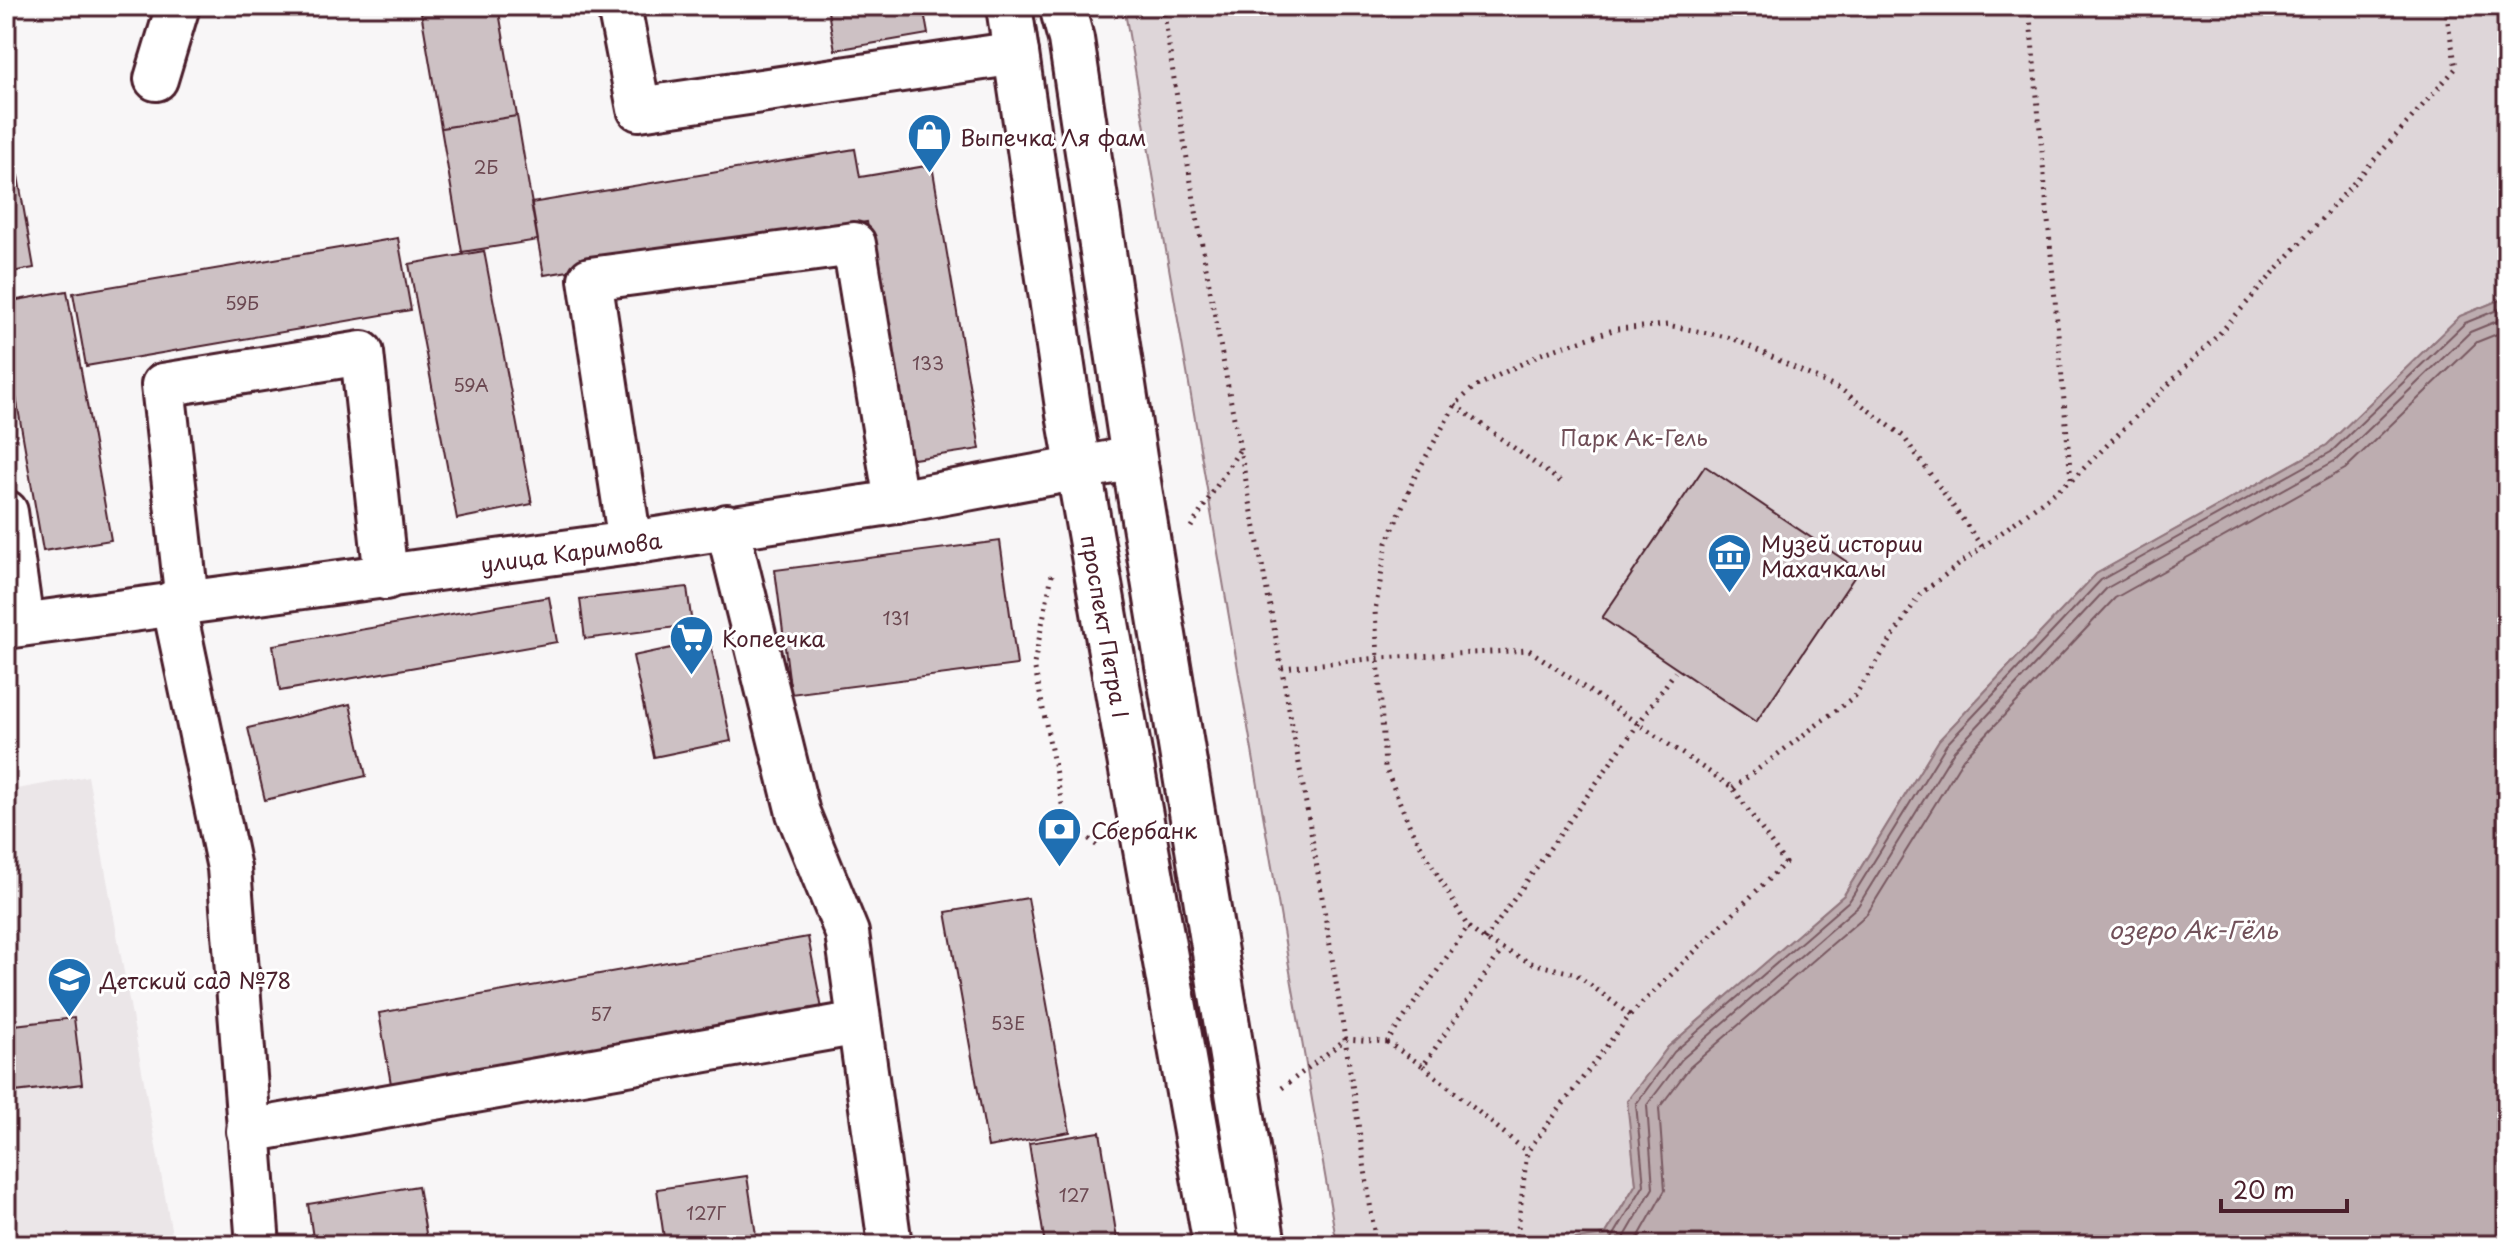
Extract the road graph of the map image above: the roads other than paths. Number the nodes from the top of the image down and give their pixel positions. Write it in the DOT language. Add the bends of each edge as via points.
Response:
graph roads {
  1 [pos="178,6"];
  2 [pos="619,6"];
  3 [pos="1009,6"];
  4 [pos="1062,6"];
  5 [pos="1017,53"];
  6 [pos="156,79"];
  7 [pos="1134,458"];
  8 [pos="1079,469"];
  9 [pos="896,502"];
  10 [pos="6,512"];
  11 [pos="727,526"];
  12 [pos="630,543"];
  13 [pos="386,578"];
  14 [pos="180,602"];
  15 [pos="14,625"];
  16 [pos="859,1023"];
  17 [pos="248,1131"];
  18 [pos="258,1245"];
  19 [pos="890,1245"];
  20 [pos="1216,1245"];
  21 [pos="1263,1245"];
  1 -- 6 [label="street"];
  2 -- 5 [label="street" via="639,109"];
  3 -- 5 [label="main road, проспект Петра I"];
  4 -- 7 [label="main road"];
  5 -- 8 [label="main road, проспект Петра I"];
  7 -- 8 [label="street, улица Каримова"];
  7 -- 21 [label="main road"];
  8 -- 9 [label="street, улица Каримова"];
  8 -- 20 [label="main road, проспект Петра I"];
  9 -- 11 [label="street, улица Каримова"];
  9 -- 12 [label="street" via="854,244 590,279"];
  10 -- 15 [label="street"];
  11 -- 12 [label="street, улица Каримова"];
  11 -- 16 [label="street" via="798,813 847,933"];
  12 -- 13 [label="street, улица Каримова"];
  13 -- 14 [label="street, улица Каримова"];
  13 -- 14 [label="street" via="362,353 163,385"];
  14 -- 15 [label="street, улица Каримова"];
  14 -- 17 [label="street" via="229,868"];
  16 -- 17 [label="street"];
  16 -- 19 [label="street"];
  17 -- 18 [label="street"];
}
